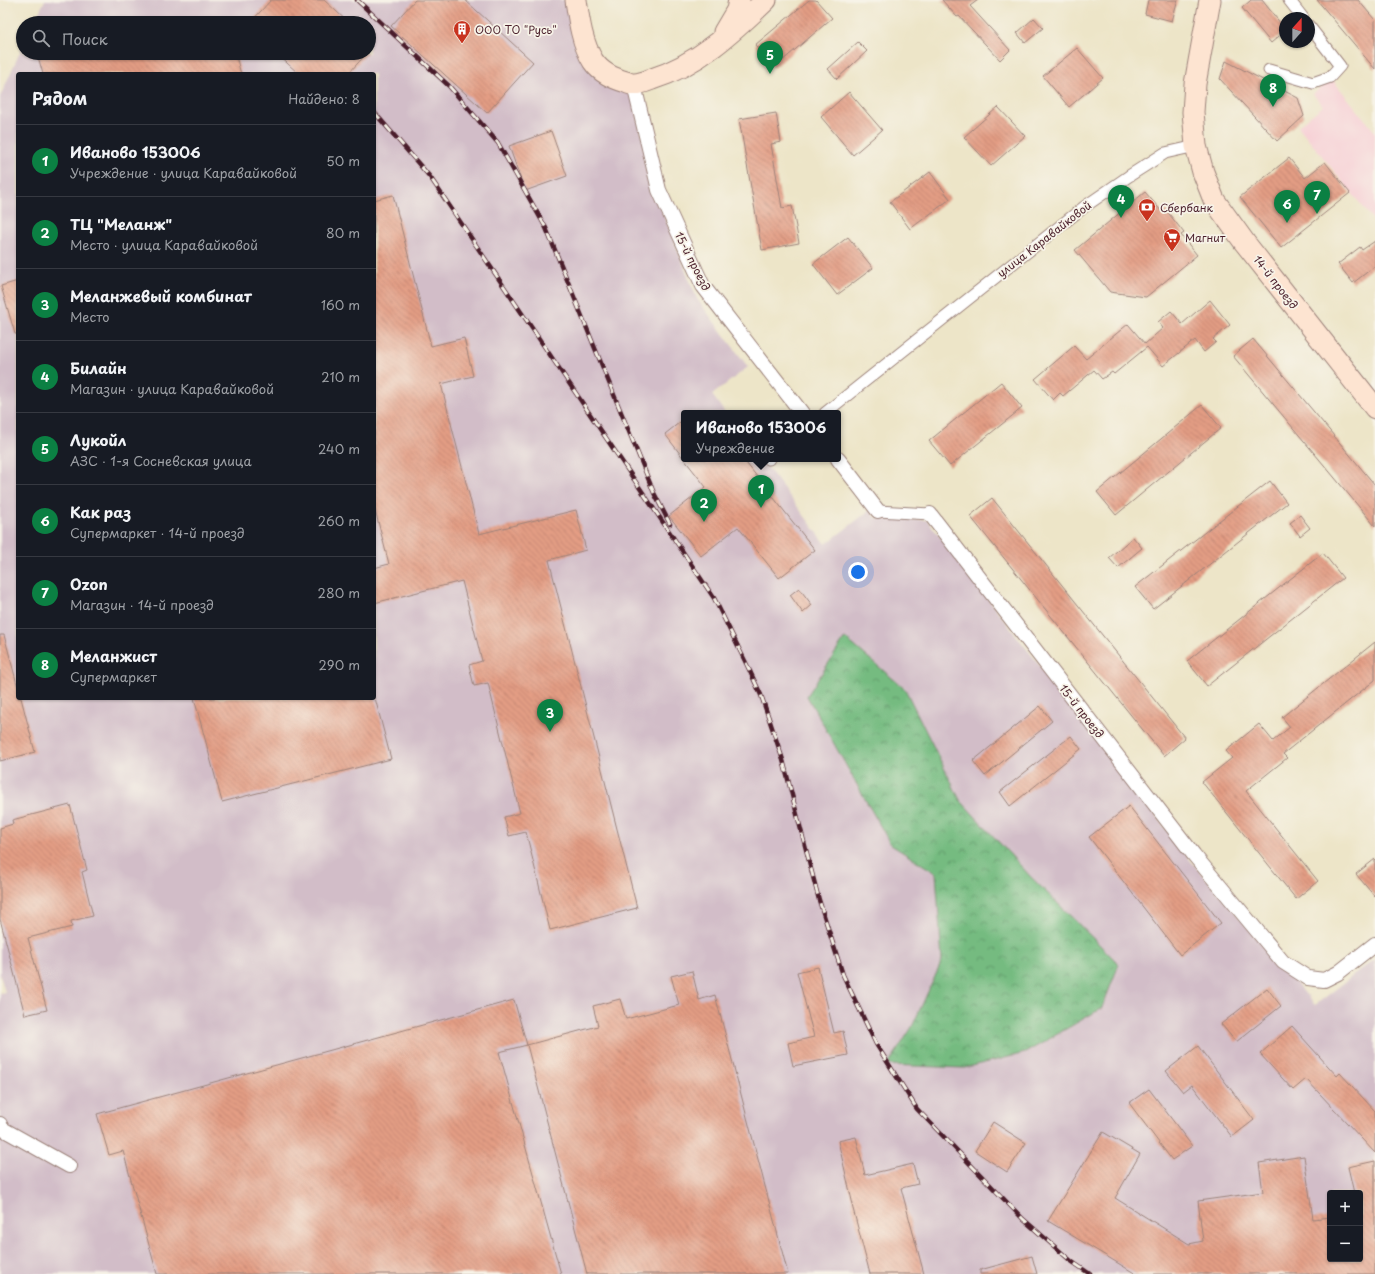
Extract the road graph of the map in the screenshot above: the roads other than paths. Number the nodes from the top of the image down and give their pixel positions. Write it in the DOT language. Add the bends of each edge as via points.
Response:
graph roads {
  1 [pos="576,0"];
  2 [pos="739,0"];
  3 [pos="766,0"];
  4 [pos="1210,0"];
  5 [pos="1289,0"];
  6 [pos="1298,12"];
  7 [pos="1315,34"];
  8 [pos="706,50"];
  9 [pos="1269,70"];
  10 [pos="634,84"];
  11 [pos="1196,146"];
  12 [pos="1375,408"];
  13 [pos="800,410"];
  14 [pos="830,410"];
  15 [pos="840,462"];
  16 [pos="878,511"];
  17 [pos="930,514"];
  18 [pos="1375,944"];
  19 [pos="0,1124"];
  20 [pos="69,1166"];
  1 -- 10 [label="main road" via="579,22 594,63 609,77"];
  2 -- 8 [label="main road" via="728,27"];
  3 -- 8 [label="main road" via="715,46"];
  4 -- 11 [label="main road" via="1195,84 1193,112"];
  5 -- 6 [label="street"];
  7 -- 9 [label="street" via="1340,66 1330,77 1313,83"];
  8 -- 10 [label="main road" via="659,77"];
  10 -- 13 [label="street, 15-й проезд" via="659,190 703,286"];
  11 -- 12 [label="main road, 14-й проезд" via="1214,200 1254,255"];
  11 -- 14 [label="street, улица Каравайковой" via="1165,153 1084,207"];
  15 -- 16 [label="street, 15-й проезд"];
  16 -- 17 [label="street, 15-й проезд"];
  17 -- 18 [label="street, 15-й проезд" via="1194,855 1283,962 1308,978 1324,980 1338,973"];
  19 -- 20 [label="street" via="1,1128"];
}
